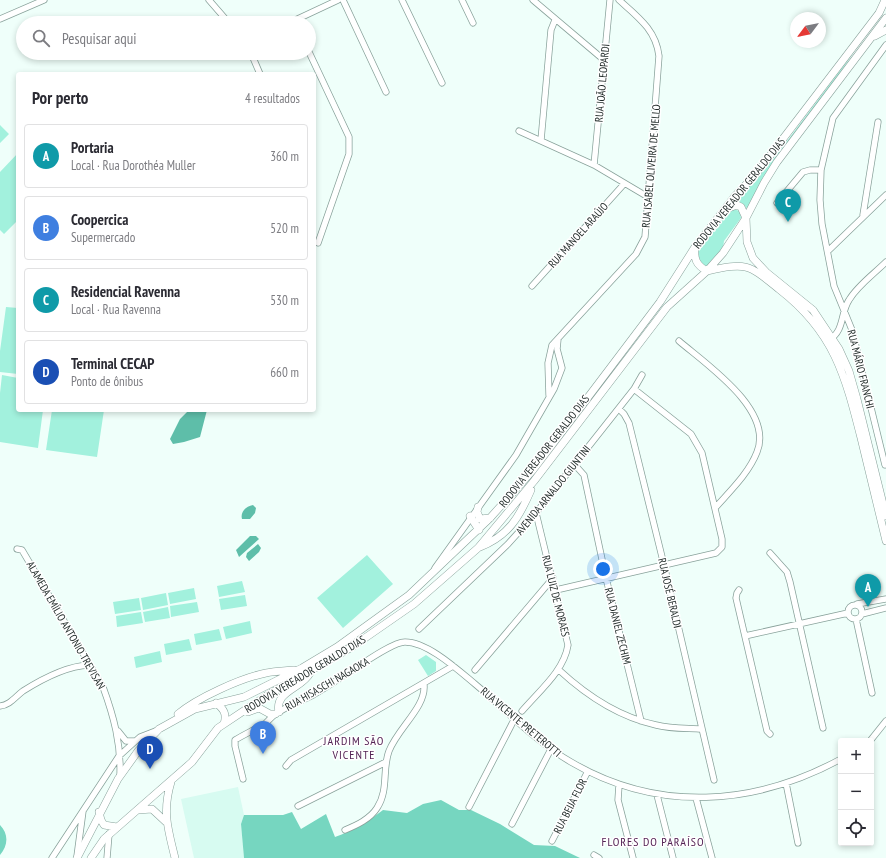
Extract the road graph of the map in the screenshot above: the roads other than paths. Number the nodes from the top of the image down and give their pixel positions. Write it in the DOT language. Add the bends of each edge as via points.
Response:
graph roads {
  1 [pos="44,0"];
  2 [pos="210,0"];
  3 [pos="338,0"];
  4 [pos="343,0"];
  5 [pos="402,0"];
  6 [pos="462,0"];
  7 [pos="533,0"];
  8 [pos="610,0"];
  9 [pos="619,0"];
  10 [pos="885,0"];
  11 [pos="223,16"];
  12 [pos="305,16"];
  13 [pos="886,18"];
  14 [pos="0,20"];
  15 [pos="555,20"];
  16 [pos="473,23"];
  17 [pos="886,30"];
  18 [pos="871,38"];
  19 [pos="886,45"];
  20 [pos="254,60"];
  21 [pos="313,60"];
  22 [pos="604,60"];
  23 [pos="259,72"];
  24 [pos="442,83"];
  25 [pos="386,92"];
  26 [pos="878,122"];
  27 [pos="519,131"];
  28 [pos="541,140"];
  29 [pos="594,165"];
  30 [pos="821,170"];
  31 [pos="624,184"];
  32 [pos="886,195"];
  33 [pos="648,197"];
  34 [pos="757,198"];
  35 [pos="777,203"];
  36 [pos="724,210"];
  37 [pos="863,215"];
  38 [pos="746,218"];
  39 [pos="747,242"];
  40 [pos="318,243"];
  41 [pos="695,247"];
  42 [pos="828,251"];
  43 [pos="886,262"];
  44 [pos="707,271"];
  45 [pos="532,286"];
  46 [pos="845,313"];
  47 [pos="558,339"];
  48 [pos="830,339"];
  49 [pos="679,342"];
  50 [pos="562,368"];
  51 [pos="548,370"];
  52 [pos="642,375"];
  53 [pos="634,390"];
  54 [pos="549,395"];
  55 [pos="619,409"];
  56 [pos="574,464"];
  57 [pos="885,465"];
  58 [pos="534,482"];
  59 [pos="478,507"];
  60 [pos="715,508"];
  61 [pos="536,513"];
  62 [pos="470,516"];
  63 [pos="886,516"];
  64 [pos="490,518"];
  65 [pos="479,530"];
  66 [pos="513,531"];
  67 [pos="500,537"];
  68 [pos="467,540"];
  69 [pos="886,541"];
  70 [pos="508,544"];
  71 [pos="17,549"];
  72 [pos="475,550"];
  73 [pos="770,553"];
  74 [pos="451,555"];
  75 [pos="664,565"];
  76 [pos="433,573"];
  77 [pos="450,574"];
  78 [pos="553,578"];
  79 [pos="606,578"];
  80 [pos="556,590"];
  81 [pos="739,590"];
  82 [pos="886,603"];
  83 [pos="857,604"];
  84 [pos="848,613"];
  85 [pos="862,614"];
  86 [pos="856,619"];
  87 [pos="799,624"];
  88 [pos="419,629"];
  89 [pos="745,636"];
  90 [pos="416,643"];
  91 [pos="89,665"];
  92 [pos="453,666"];
  93 [pos="298,670"];
  94 [pos="311,670"];
  95 [pos="475,670"];
  96 [pos="558,670"];
  97 [pos="424,685"];
  98 [pos="872,693"];
  99 [pos="216,703"];
  100 [pos="3,706"];
  101 [pos="522,711"];
  102 [pos="277,713"];
  103 [pos="238,714"];
  104 [pos="515,718"];
  105 [pos="641,721"];
  106 [pos="886,721"];
  107 [pos="168,723"];
  108 [pos="224,724"];
  109 [pos="116,728"];
  110 [pos="823,728"];
  111 [pos="702,729"];
  112 [pos="158,730"];
  113 [pos="770,734"];
  114 [pos="872,738"];
  115 [pos="135,741"];
  116 [pos="551,748"];
  117 [pos="121,754"];
  118 [pos="838,760"];
  119 [pos="386,762"];
  120 [pos="286,766"];
  121 [pos="588,771"];
  122 [pos="120,776"];
  123 [pos="243,779"];
  124 [pos="714,780"];
  125 [pos="171,782"];
  126 [pos="786,783"];
  127 [pos="619,785"];
  128 [pos="657,795"];
  129 [pos="696,798"];
  130 [pos="298,806"];
  131 [pos="469,807"];
  132 [pos="83,810"];
  133 [pos="137,810"];
  134 [pos="99,812"];
  135 [pos="166,822"];
  136 [pos="512,824"];
  137 [pos="116,827"];
  138 [pos="345,830"];
  139 [pos="68,834"];
  140 [pos="109,834"];
  141 [pos="80,836"];
  142 [pos="552,841"];
  143 [pos="798,843"];
  144 [pos="594,855"];
  145 [pos="52,858"];
  146 [pos="76,858"];
  147 [pos="91,858"];
  148 [pos="107,858"];
  149 [pos="175,858"];
  150 [pos="599,858"];
  151 [pos="633,858"];
  152 [pos="673,858"];
  153 [pos="712,858"];
  1 -- 14 [label="street"];
  2 -- 11 [label="street"];
  3 -- 12 [label="street"];
  4 -- 25 [label="street"];
  5 -- 24 [label="street"];
  6 -- 16 [label="street"];
  7 -- 15 [label="street"];
  8 -- 22 [label="street, RUA JOÃO LEOPARDI"];
  9 -- 33 [label="street, RUA ISABEL OLIVEIRA DE MELLO" via="648,26 658,45"];
  10 -- 36 [label="main road, RODOVIA VEREADOR GERALDO DIAS" via="879,13 796,122"];
  13 -- 18 [label="main road, RODOVIA VEREADOR GERALDO DIAS"];
  15 -- 22 [label="street"];
  15 -- 28 [label="street" via="551,30"];
  17 -- 18 [label="main road"];
  18 -- 34 [label="main road, RODOVIA VEREADOR GERALDO DIAS" via="778,162"];
  19 -- 30 [label="street, RUA MÁRIO FRANCHI" via="833,118"];
  20 -- 23 [label="street"];
  21 -- 40 [label="street" via="349,137 349,154"];
  22 -- 29 [label="street, RUA JOÃO LEOPARDI"];
  26 -- 37 [label="street"];
  27 -- 28 [label="street"];
  28 -- 29 [label="street"];
  29 -- 31 [label="street"];
  30 -- 35 [label="street" via="803,172"];
  30 -- 42 [label="street, RUA MÁRIO FRANCHI" via="820,200"];
  31 -- 33 [label="street"];
  31 -- 45 [label="street, RUA MANOEL ARAÚJO"];
  32 -- 37 [label="street"];
  33 -- 47 [label="street, RUA ISABEL OLIVEIRA DE MELLO" via="642,246"];
  34 -- 38 [label="main road, RODOVIA VEREADOR GERALDO DIAS"];
  34 -- 39 [label="main road"];
  36 -- 38 [label="main road" via="737,205 741,207"];
  36 -- 41 [label="main road, RODOVIA VEREADOR GERALDO DIAS"];
  37 -- 42 [label="street"];
  38 -- 39 [label="main road"];
  38 -- 44 [label="main road, RODOVIA VEREADOR GERALDO DIAS" via="723,253"];
  39 -- 48 [label="main road" via="758,265 813,310"];
  41 -- 44 [label="main road" via="694,257 697,264"];
  41 -- 64 [label="main road, RODOVIA VEREADOR GERALDO DIAS" via="660,302 533,470"];
  42 -- 46 [label="street, RUA MÁRIO FRANCHI" via="834,286"];
  43 -- 46 [label="street" via="855,292 848,301"];
  44 -- 48 [label="main road" via="733,265 753,269 803,309"];
  44 -- 58 [label="main road, RODOVIA VEREADOR GERALDO DIAS" via="667,307"];
  46 -- 48 [label="street" via="840,329"];
  46 -- 57 [label="street, RUA MÁRIO FRANCHI" via="852,330"];
  47 -- 50 [label="street" via="557,349"];
  47 -- 51 [label="street, RUA ISABEL OLIVEIRA DE MELLO" via="552,345 548,356"];
  48 -- 63 [label="main road" via="849,371"];
  48 -- 69 [label="main road" via="852,400"];
  49 -- 60 [label="street" via="742,397 760,430 757,453 735,486"];
  50 -- 51 [label="street"];
  50 -- 54 [label="street"];
  51 -- 54 [label="street, RUA ISABEL OLIVEIRA DE MELLO"];
  52 -- 53 [label="street, AVENIDA ARNALDO GIUNTINI"];
  53 -- 55 [label="street, AVENIDA ARNALDO GIUNTINI"];
  53 -- 60 [label="street" via="691,434 697,442"];
  54 -- 59 [label="street" via="516,454"];
  55 -- 56 [label="street, AVENIDA ARNALDO GIUNTINI"];
  55 -- 75 [label="street, RUA JOSÉ BERALDI" via="629,423"];
  56 -- 61 [label="street, AVENIDA ARNALDO GIUNTINI"];
  56 -- 79 [label="street, RUA DANIEL ZECHIM" via="584,475"];
  58 -- 66 [label="main road"];
  58 -- 72 [label="main road, RODOVIA VEREADOR GERALDO DIAS"];
  59 -- 62 [label="street"];
  59 -- 64 [label="main road" via="480,519"];
  60 -- 75 [label="street" via="722,539 720,550"];
  61 -- 66 [label="street, AVENIDA ARNALDO GIUNTINI"];
  61 -- 78 [label="street, RUA LUIZ DE MORAES"];
  62 -- 65 [label="main road"];
  62 -- 76 [label="street"];
  64 -- 65 [label="main road, RODOVIA VEREADOR GERALDO DIAS"];
  65 -- 68 [label="main road, RODOVIA VEREADOR GERALDO DIAS"];
  66 -- 67 [label="main road"];
  66 -- 70 [label="street, AVENIDA ARNALDO GIUNTINI"];
  67 -- 70 [label="street"];
  67 -- 72 [label="main road"];
  68 -- 72 [label="main road" via="467,546"];
  68 -- 74 [label="main road, RODOVIA VEREADOR GERALDO DIAS"];
  70 -- 88 [label="street, AVENIDA ARNALDO GIUNTINI"];
  71 -- 91 [label="street, ALAMEDA EMÍLIO ANTONIO TREVISAN" via="22,550"];
  72 -- 77 [label="main road, RODOVIA VEREADOR GERALDO DIAS"];
  73 -- 87 [label="street" via="787,572"];
  74 -- 76 [label="main road, RODOVIA VEREADOR GERALDO DIAS"];
  74 -- 77 [label="main road" via="454,562"];
  75 -- 79 [label="street"];
  75 -- 111 [label="street, RUA JOSÉ BERALDI"];
  76 -- 93 [label="main road, RODOVIA VEREADOR GERALDO DIAS" via="409,595 348,640"];
  77 -- 94 [label="main road, RODOVIA VEREADOR GERALDO DIAS" via="414,604 352,647"];
  78 -- 80 [label="street, RUA LUIZ DE MORAES"];
  78 -- 95 [label="street"];
  79 -- 80 [label="street"];
  79 -- 105 [label="street, RUA DANIEL ZECHIM"];
  80 -- 96 [label="street, RUA LUIZ DE MORAES" via="568,645 567,655"];
  81 -- 89 [label="street" via="736,598"];
  82 -- 83 [label="street"];
  82 -- 85 [label="street"];
  83 -- 84 [label="street" via="850,606"];
  83 -- 85 [label="street"];
  84 -- 86 [label="street" via="851,618"];
  84 -- 87 [label="street"];
  85 -- 86 [label="street"];
  86 -- 98 [label="street"];
  87 -- 89 [label="street"];
  87 -- 110 [label="street"];
  89 -- 113 [label="street" via="766,730"];
  90 -- 92 [label="street, RUA VICENTE PRETEROTTI"];
  90 -- 102 [label="street, RUA HISASCHI NAGAOKA" via="397,644 315,694"];
  91 -- 100 [label="street" via="77,665 52,676"];
  91 -- 109 [label="street, ALAMEDA EMÍLIO ANTONIO TREVISAN" via="103,687"];
  92 -- 97 [label="street"];
  92 -- 104 [label="street, RUA VICENTE PRETEROTTI"];
  93 -- 99 [label="main road, RODOVIA VEREADOR GERALDO DIAS" via="244,697"];
  93 -- 107 [label="main road" via="265,673 238,682 191,704"];
  94 -- 102 [label="main road" via="305,680 281,699"];
  94 -- 103 [label="main road, RODOVIA VEREADOR GERALDO DIAS"];
  96 -- 101 [label="street, RUA LUIZ DE MORAES"];
  96 -- 105 [label="street" via="581,690"];
  97 -- 119 [label="street" via="420,705 398,732"];
  97 -- 120 [label="street" via="290,760"];
  99 -- 107 [label="main road, RODOVIA VEREADOR GERALDO DIAS" via="195,709"];
  99 -- 108 [label="main road" via="224,711"];
  102 -- 103 [label="main road" via="270,714 259,708"];
  102 -- 123 [label="street, RUA HISASCHI NAGAOKA" via="235,740"];
  103 -- 108 [label="main road, RODOVIA VEREADOR GERALDO DIAS"];
  104 -- 116 [label="street, RUA VICENTE PRETEROTTI"];
  104 -- 131 [label="street"];
  105 -- 111 [label="street" via="657,726"];
  106 -- 114 [label="street"];
  107 -- 112 [label="main road, RODOVIA VEREADOR GERALDO DIAS"];
  108 -- 125 [label="main road, RODOVIA VEREADOR GERALDO DIAS" via="218,728 192,762"];
  109 -- 115 [label="street" via="126,741"];
  109 -- 117 [label="street, ALAMEDA EMÍLIO ANTONIO TREVISAN"];
  111 -- 124 [label="street, RUA JOSÉ BERALDI"];
  112 -- 115 [label="street"];
  112 -- 122 [label="main road, RODOVIA VEREADOR GERALDO DIAS" via="141,746"];
  115 -- 117 [label="street"];
  116 -- 121 [label="street, RUA VICENTE PRETEROTTI"];
  116 -- 136 [label="street"];
  117 -- 122 [label="street, ALAMEDA EMÍLIO ANTONIO TREVISAN"];
  117 -- 132 [label="street"];
  118 -- 126 [label="street, RUA VICENTE PRETEROTTI"];
  119 -- 130 [label="street"];
  119 -- 138 [label="street" via="380,803 369,817"];
  121 -- 127 [label="street, RUA VICENTE PRETEROTTI"];
  121 -- 142 [label="street, RUA BEIJA FLOR"];
  122 -- 134 [label="main road, RODOVIA VEREADOR GERALDO DIAS"];
  125 -- 133 [label="main road, RODOVIA VEREADOR GERALDO DIAS"];
  125 -- 135 [label="main road" via="165,802"];
  126 -- 129 [label="street, RUA VICENTE PRETEROTTI" via="734,796"];
  126 -- 143 [label="street"];
  127 -- 128 [label="street, RUA VICENTE PRETEROTTI"];
  127 -- 151 [label="street" via="618,800"];
  128 -- 129 [label="street, RUA VICENTE PRETEROTTI"];
  128 -- 152 [label="street"];
  129 -- 153 [label="street"];
  132 -- 139 [label="street"];
  132 -- 141 [label="street"];
  133 -- 135 [label="main road" via="152,809"];
  133 -- 137 [label="main road, RODOVIA VEREADOR GERALDO DIAS"];
  134 -- 137 [label="main road" via="104,825"];
  134 -- 146 [label="main road, RODOVIA VEREADOR GERALDO DIAS"];
  135 -- 149 [label="main road"];
  137 -- 140 [label="main road, RODOVIA VEREADOR GERALDO DIAS"];
  139 -- 141 [label="street" via="76,830"];
  139 -- 145 [label="street"];
  140 -- 147 [label="main road, RODOVIA VEREADOR GERALDO DIAS"];
  140 -- 148 [label="street"];
  141 -- 146 [label="street"];
  144 -- 150 [label="street"];
}
